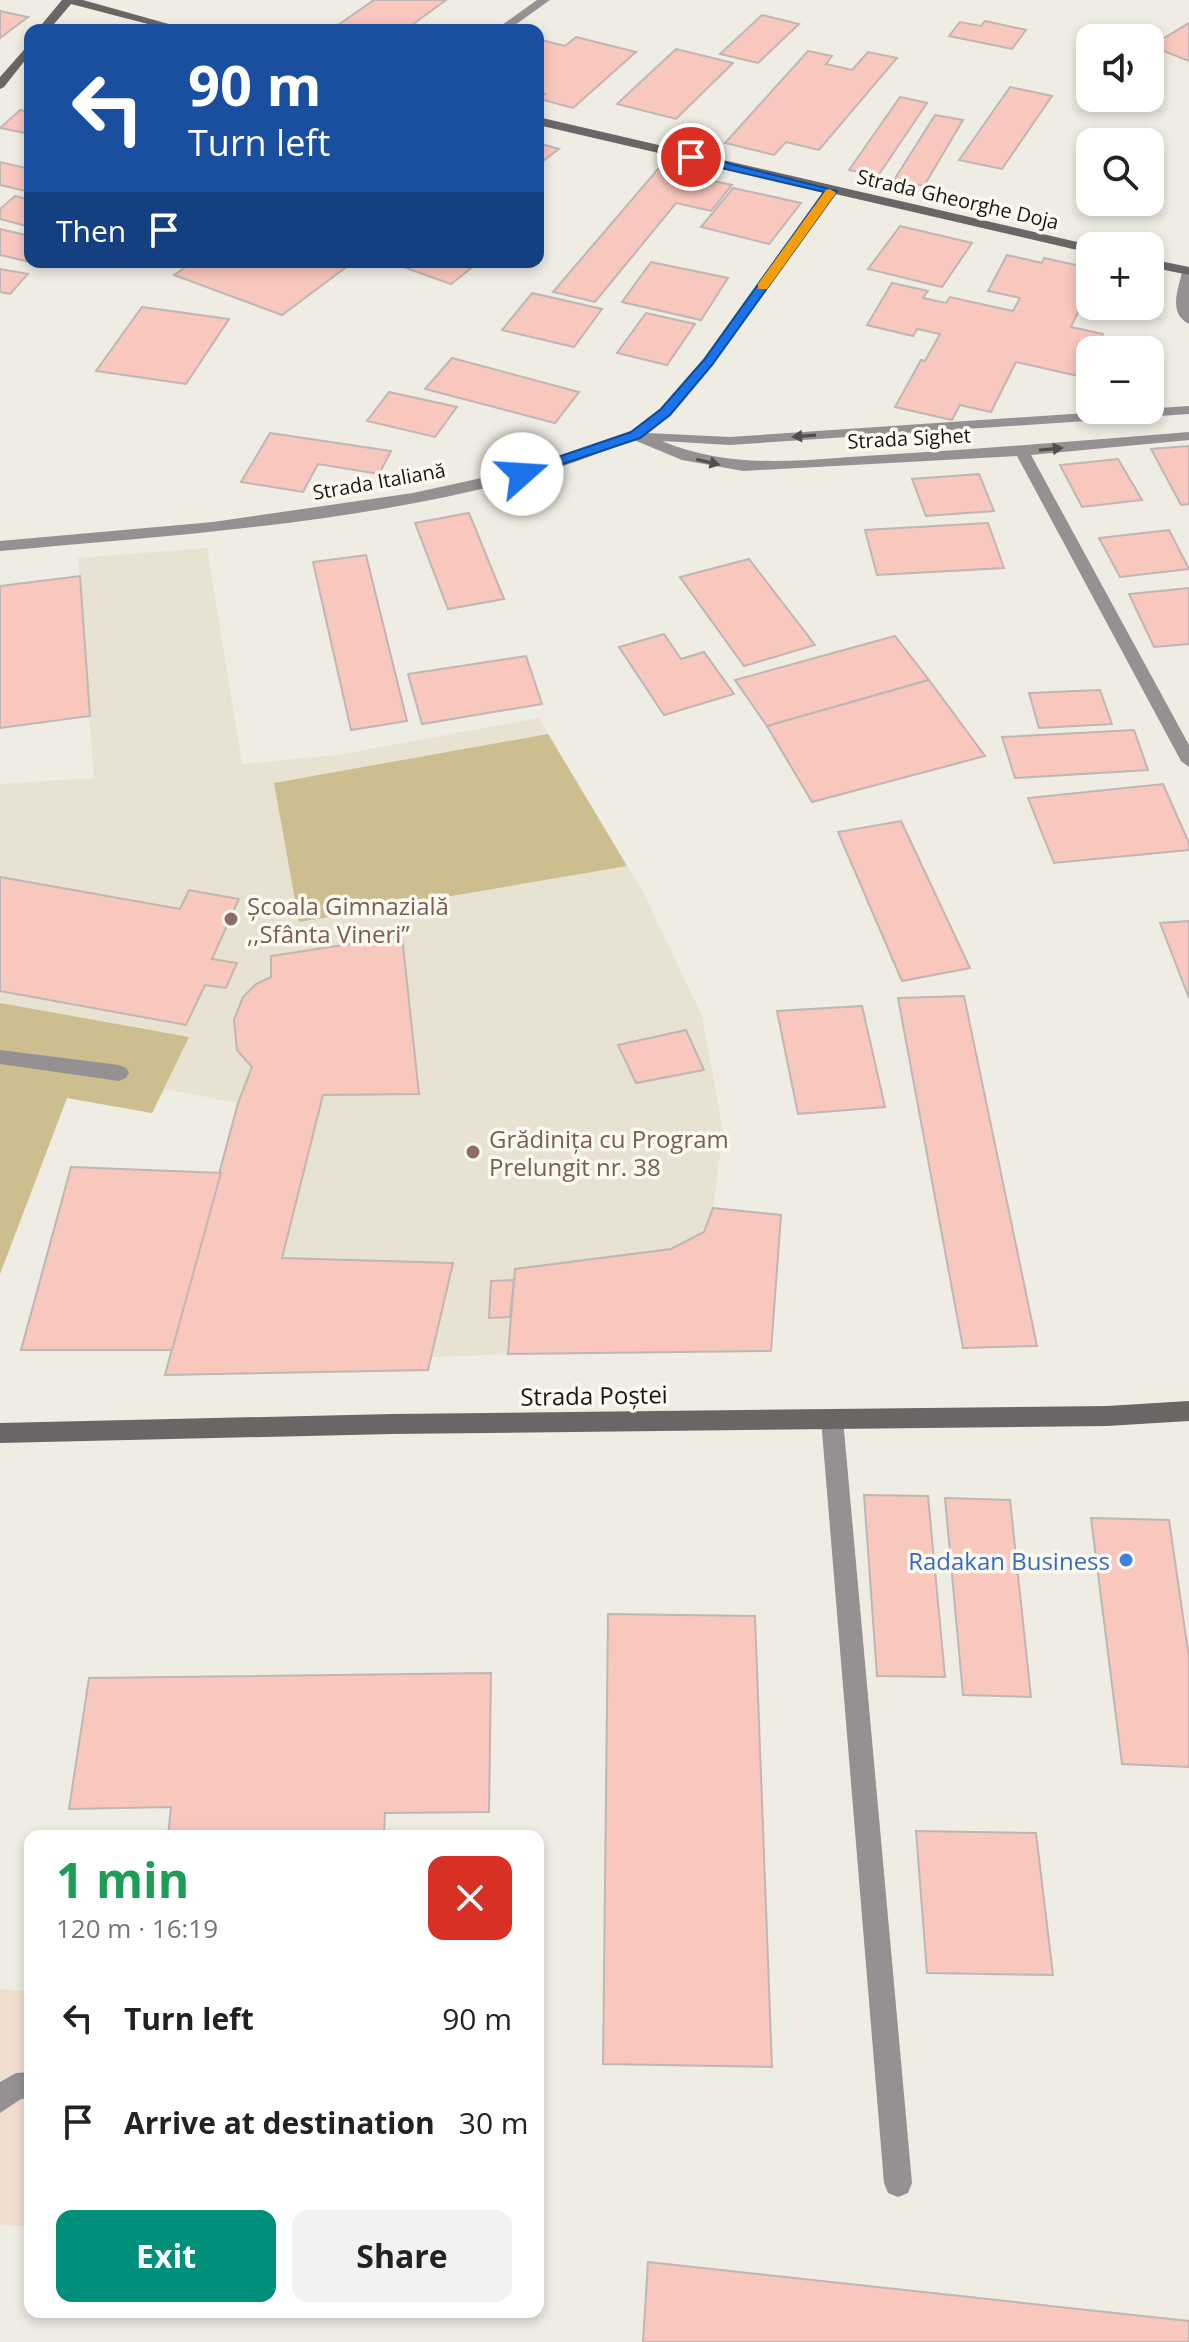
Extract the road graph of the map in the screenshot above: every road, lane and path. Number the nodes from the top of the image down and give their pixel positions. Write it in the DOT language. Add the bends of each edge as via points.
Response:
graph roads {
  1 [pos="69,0"];
  2 [pos="544,0"];
  3 [pos="48,24"];
  4 [pos="161,24"];
  5 [pos="510,24"];
  6 [pos="24,54"];
  7 [pos="0,85"];
  8 [pos="544,122"];
  9 [pos="831,191"];
  10 [pos="1076,246"];
  11 [pos="1164,266"];
  12 [pos="1189,272"];
  13 [pos="1189,320"];
  14 [pos="1189,410"];
  15 [pos="635,435"];
  16 [pos="1189,436"];
  17 [pos="1022,451"];
  18 [pos="0,546"];
  19 [pos="1189,761"];
  20 [pos="0,1057"];
  21 [pos="119,1073"];
  22 [pos="1189,1411"];
  23 [pos="832,1419"];
  24 [pos="0,1433"];
  25 [pos="24,2085"];
  26 [pos="0,2099"];
  27 [pos="898,2183"];
  1 -- 3 [label="main road"];
  1 -- 4 [label="main road"];
  2 -- 5 [label="street"];
  6 -- 7 [label="main road"];
  8 -- 9 [label="main road, Strada Gheorghe Doja"];
  9 -- 10 [label="main road, Strada Gheorghe Doja"];
  9 -- 15 [label="street, Strada Italiană" via="708,362 665,412"];
  11 -- 12 [label="main road"];
  12 -- 13 [label="street" via="1181,302"];
  14 -- 15 [label="street, one-way" via="730,441"];
  15 -- 17 [label="street, Strada Sighet, one-way" via="687,457 743,467"];
  15 -- 18 [label="street, Strada Italiană" via="522,474 413,498 213,527"];
  17 -- 16 [label="street, Strada Sighet, one-way"];
  17 -- 19 [label="street"];
  20 -- 21 [label="street"];
  22 -- 23 [label="main road, Strada Poștei"];
  23 -- 24 [label="main road, Strada Poștei"];
  23 -- 27 [label="street"];
  25 -- 26 [label="street"];
}
